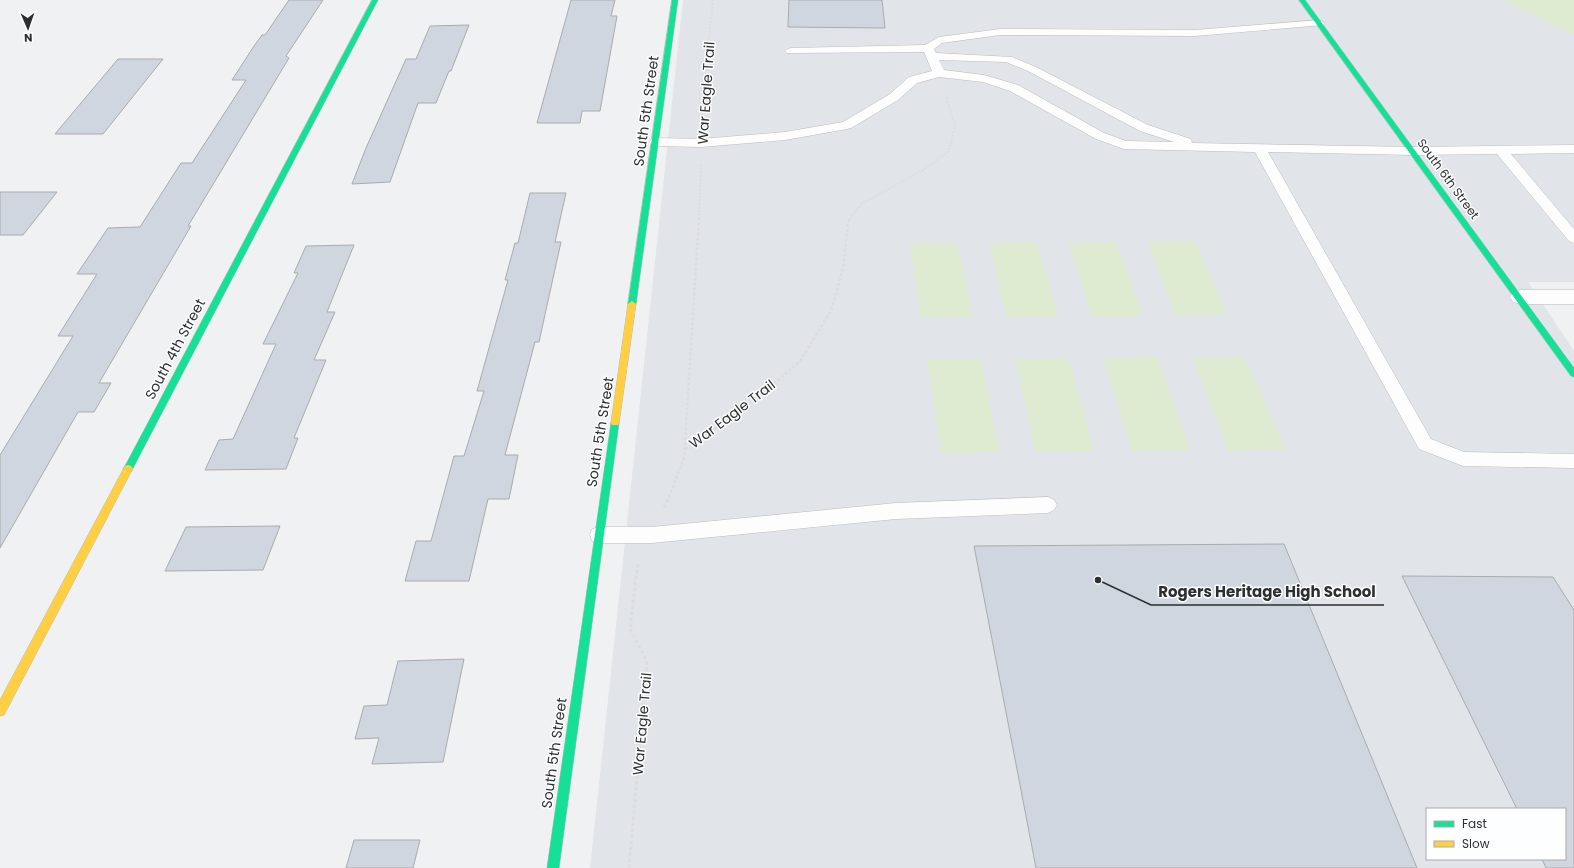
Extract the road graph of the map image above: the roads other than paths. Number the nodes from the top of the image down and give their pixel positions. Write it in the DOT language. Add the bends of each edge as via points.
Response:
graph roads {
  1 [pos="375,0"];
  2 [pos="675,0"];
  3 [pos="1302,0"];
  4 [pos="1319,23"];
  5 [pos="791,51"];
  6 [pos="930,52"];
  7 [pos="939,73"];
  8 [pos="656,142"];
  9 [pos="1203,147"];
  10 [pos="1259,148"];
  11 [pos="1501,150"];
  12 [pos="1574,150"];
  13 [pos="1413,151"];
  14 [pos="1574,238"];
  15 [pos="1520,297"];
  16 [pos="1574,297"];
  17 [pos="1574,374"];
  18 [pos="1574,460"];
  19 [pos="1048,505"];
  20 [pos="599,535"];
  21 [pos="0,711"];
  22 [pos="553,868"];
  1 -- 21 [label="street, South 4th Street"];
  2 -- 8 [label="street, South 5th Street"];
  3 -- 4 [label="street, South 6th Street"];
  4 -- 6 [label="lane" via="1195,33 1000,32 939,40"];
  4 -- 13 [label="street, South 6th Street"];
  5 -- 6 [label="lane"];
  6 -- 7 [label="lane"];
  6 -- 9 [label="lane" via="1008,59 1144,128"];
  7 -- 8 [label="lane" via="912,80 894,97 847,125 786,136 702,143"];
  7 -- 9 [label="lane" via="984,79 1014,88 1100,136 1124,145"];
  8 -- 20 [label="street, South 5th Street"];
  9 -- 10 [label="lane"];
  10 -- 13 [label="lane"];
  10 -- 18 [label="lane" via="1425,444 1463,459"];
  11 -- 12 [label="lane"];
  11 -- 13 [label="lane"];
  11 -- 14 [label="lane"];
  13 -- 15 [label="street, South 6th Street"];
  15 -- 16 [label="street"];
  15 -- 17 [label="street, South 6th Street"];
  19 -- 20 [label="lane" via="896,511 652,535"];
  20 -- 22 [label="street, South 5th Street"];
}
